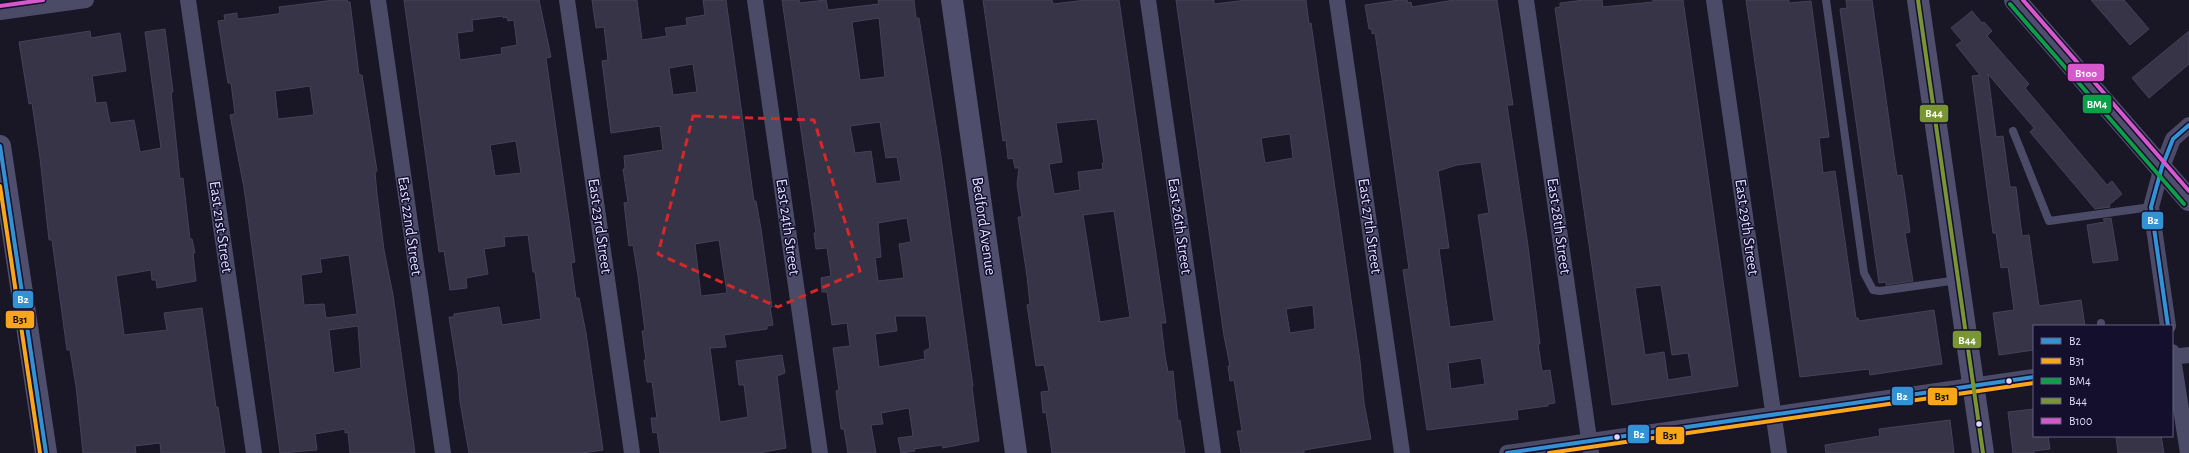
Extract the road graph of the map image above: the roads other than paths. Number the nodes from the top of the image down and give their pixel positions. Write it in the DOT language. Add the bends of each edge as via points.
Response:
graph roads {
  1 [pos="86,0"];
  2 [pos="188,0"];
  3 [pos="378,0"];
  4 [pos="567,0"];
  5 [pos="755,0"];
  6 [pos="952,0"];
  7 [pos="1148,0"];
  8 [pos="1337,0"];
  9 [pos="1526,0"];
  10 [pos="1714,0"];
  11 [pos="1826,0"];
  12 [pos="1918,0"];
  13 [pos="2015,0"];
  14 [pos="0,12"];
  15 [pos="2189,125"];
  16 [pos="2013,131"];
  17 [pos="0,146"];
  18 [pos="2162,167"];
  19 [pos="2189,200"];
  20 [pos="2151,207"];
  21 [pos="1959,280"];
  22 [pos="2168,325"];
  23 [pos="2173,355"];
  24 [pos="2189,355"];
  25 [pos="2173,361"];
  26 [pos="2033,377"];
  27 [pos="1974,386"];
  28 [pos="1774,414"];
  29 [pos="1590,447"];
  30 [pos="46,453"];
  31 [pos="254,453"];
  32 [pos="443,453"];
  33 [pos="632,453"];
  34 [pos="820,453"];
  35 [pos="1016,453"];
  36 [pos="1213,453"];
  37 [pos="1402,453"];
  38 [pos="1507,453"];
  39 [pos="1779,453"];
  40 [pos="1983,453"];
  41 [pos="2188,453"];
  1 -- 14 [label="street"];
  2 -- 31 [label="street, East 21st Street"];
  3 -- 32 [label="street, East 22nd Street"];
  4 -- 33 [label="street, East 23rd Street"];
  5 -- 34 [label="street, East 24th Street"];
  6 -- 35 [label="main road, Bedford Avenue"];
  7 -- 36 [label="street, East 26th Street"];
  8 -- 37 [label="street, East 27th Street"];
  9 -- 29 [label="street, East 28th Street"];
  10 -- 28 [label="street, East 29th Street"];
  11 -- 21 [label="lane" via="1864,273 1869,285 1873,290 1880,291"];
  12 -- 21 [label="main road"];
  13 -- 18 [label="main road"];
  15 -- 18 [label="street" via="2173,139"];
  16 -- 20 [label="lane" via="2050,220"];
  17 -- 30 [label="main road"];
  18 -- 19 [label="main road"];
  18 -- 20 [label="street"];
  20 -- 22 [label="street"];
  21 -- 27 [label="main road"];
  23 -- 24 [label="street"];
  25 -- 41 [label="street"];
  26 -- 27 [label="street"];
  27 -- 28 [label="street"];
  27 -- 40 [label="main road"];
  28 -- 29 [label="street"];
  28 -- 39 [label="street, East 29th Street"];
  29 -- 38 [label="street"];
}
